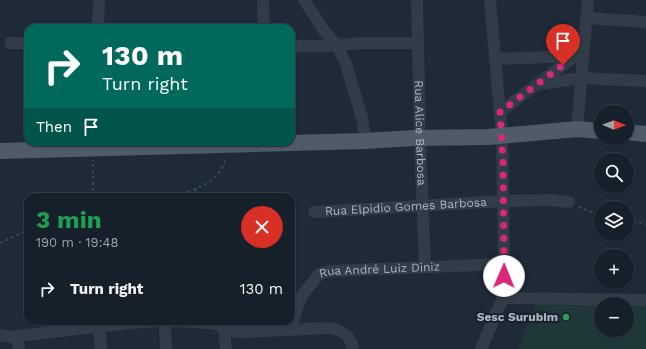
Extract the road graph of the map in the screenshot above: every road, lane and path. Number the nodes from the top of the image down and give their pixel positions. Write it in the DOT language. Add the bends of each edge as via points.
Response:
graph roads {
  1 [pos="99,0"];
  2 [pos="263,0"];
  3 [pos="304,0"];
  4 [pos="416,0"];
  5 [pos="490,0"];
  6 [pos="588,0"];
  7 [pos="587,18"];
  8 [pos="646,22"];
  9 [pos="98,24"];
  10 [pos="264,24"];
  11 [pos="10,43"];
  12 [pos="24,43"];
  13 [pos="418,43"];
  14 [pos="337,45"];
  15 [pos="295,46"];
  16 [pos="579,56"];
  17 [pos="495,59"];
  18 [pos="581,78"];
  19 [pos="646,81"];
  20 [pos="539,84"];
  21 [pos="500,112"];
  22 [pos="577,129"];
  23 [pos="594,130"];
  24 [pos="634,133"];
  25 [pos="646,134"];
  26 [pos="502,136"];
  27 [pos="420,138"];
  28 [pos="365,141"];
  29 [pos="295,142"];
  30 [pos="78,146"];
  31 [pos="94,146"];
  32 [pos="229,146"];
  33 [pos="0,151"];
  34 [pos="197,188"];
  35 [pos="93,193"];
  36 [pos="184,193"];
  37 [pos="194,193"];
  38 [pos="503,201"];
  39 [pos="569,202"];
  40 [pos="423,206"];
  41 [pos="314,212"];
  42 [pos="594,213"];
  43 [pos="634,221"];
  44 [pos="646,224"];
  45 [pos="24,232"];
  46 [pos="0,243"];
  47 [pos="504,264"];
  48 [pos="425,266"];
  49 [pos="503,298"];
  50 [pos="646,300"];
  51 [pos="295,314"];
  52 [pos="114,325"];
  53 [pos="165,325"];
  54 [pos="219,325"];
  55 [pos="291,325"];
  56 [pos="99,327"];
  57 [pos="224,329"];
  58 [pos="290,329"];
  59 [pos="18,336"];
  60 [pos="2,338"];
  61 [pos="353,348"];
  62 [pos="19,349"];
  63 [pos="102,349"];
  64 [pos="166,349"];
  65 [pos="226,349"];
  66 [pos="481,349"];
  1 -- 9 [label="street"];
  2 -- 10 [label="street"];
  3 -- 14 [label="street"];
  4 -- 13 [label="street, Rua Alice Barbosa"];
  5 -- 17 [label="street"];
  6 -- 7 [label="street"];
  7 -- 8 [label="street"];
  7 -- 16 [label="street"];
  11 -- 12 [label="street"];
  13 -- 14 [label="street"];
  13 -- 27 [label="street, Rua Alice Barbosa"];
  14 -- 15 [label="street"];
  14 -- 28 [label="street" via="354,90"];
  16 -- 17 [label="street"];
  16 -- 18 [label="street"];
  16 -- 20 [label="street"];
  17 -- 21 [label="street"];
  18 -- 19 [label="street"];
  18 -- 20 [label="street"];
  18 -- 22 [label="street"];
  20 -- 21 [label="street"];
  21 -- 26 [label="street"];
  22 -- 23 [label="main road"];
  22 -- 26 [label="main road"];
  24 -- 25 [label="main road"];
  26 -- 27 [label="main road"];
  26 -- 38 [label="street"];
  27 -- 28 [label="main road"];
  27 -- 40 [label="street, Rua Alice Barbosa"];
  28 -- 29 [label="main road"];
  30 -- 33 [label="main road"];
  31 -- 35 [label="path"];
  32 -- 34 [label="path" via="226,160 217,174"];
  34 -- 36 [label="path"];
  34 -- 37 [label="path"];
  38 -- 39 [label="street, Rua Elpidio Gomes Barbosa"];
  38 -- 40 [label="street, Rua Elpidio Gomes Barbosa"];
  38 -- 47 [label="street"];
  39 -- 42 [label="path"];
  40 -- 41 [label="street, Rua Elpidio Gomes Barbosa"];
  40 -- 48 [label="street, Rua Alice Barbosa"];
  43 -- 44 [label="path"];
  45 -- 46 [label="path"];
  47 -- 48 [label="street, Rua André Luiz Diniz"];
  47 -- 49 [label="street"];
  48 -- 51 [label="street, Rua André Luiz Diniz" via="331,270 318,274 301,297"];
  49 -- 50 [label="street"];
  49 -- 66 [label="street"];
  52 -- 56 [label="street"];
  53 -- 64 [label="street"];
  54 -- 57 [label="street"];
  55 -- 58 [label="street, Rua André Luiz Diniz"];
  56 -- 59 [label="street"];
  56 -- 63 [label="street"];
  57 -- 58 [label="street" via="240,332"];
  57 -- 65 [label="street"];
  58 -- 61 [label="street" via="340,330 347,335"];
  59 -- 60 [label="street"];
  59 -- 62 [label="street"];
}
